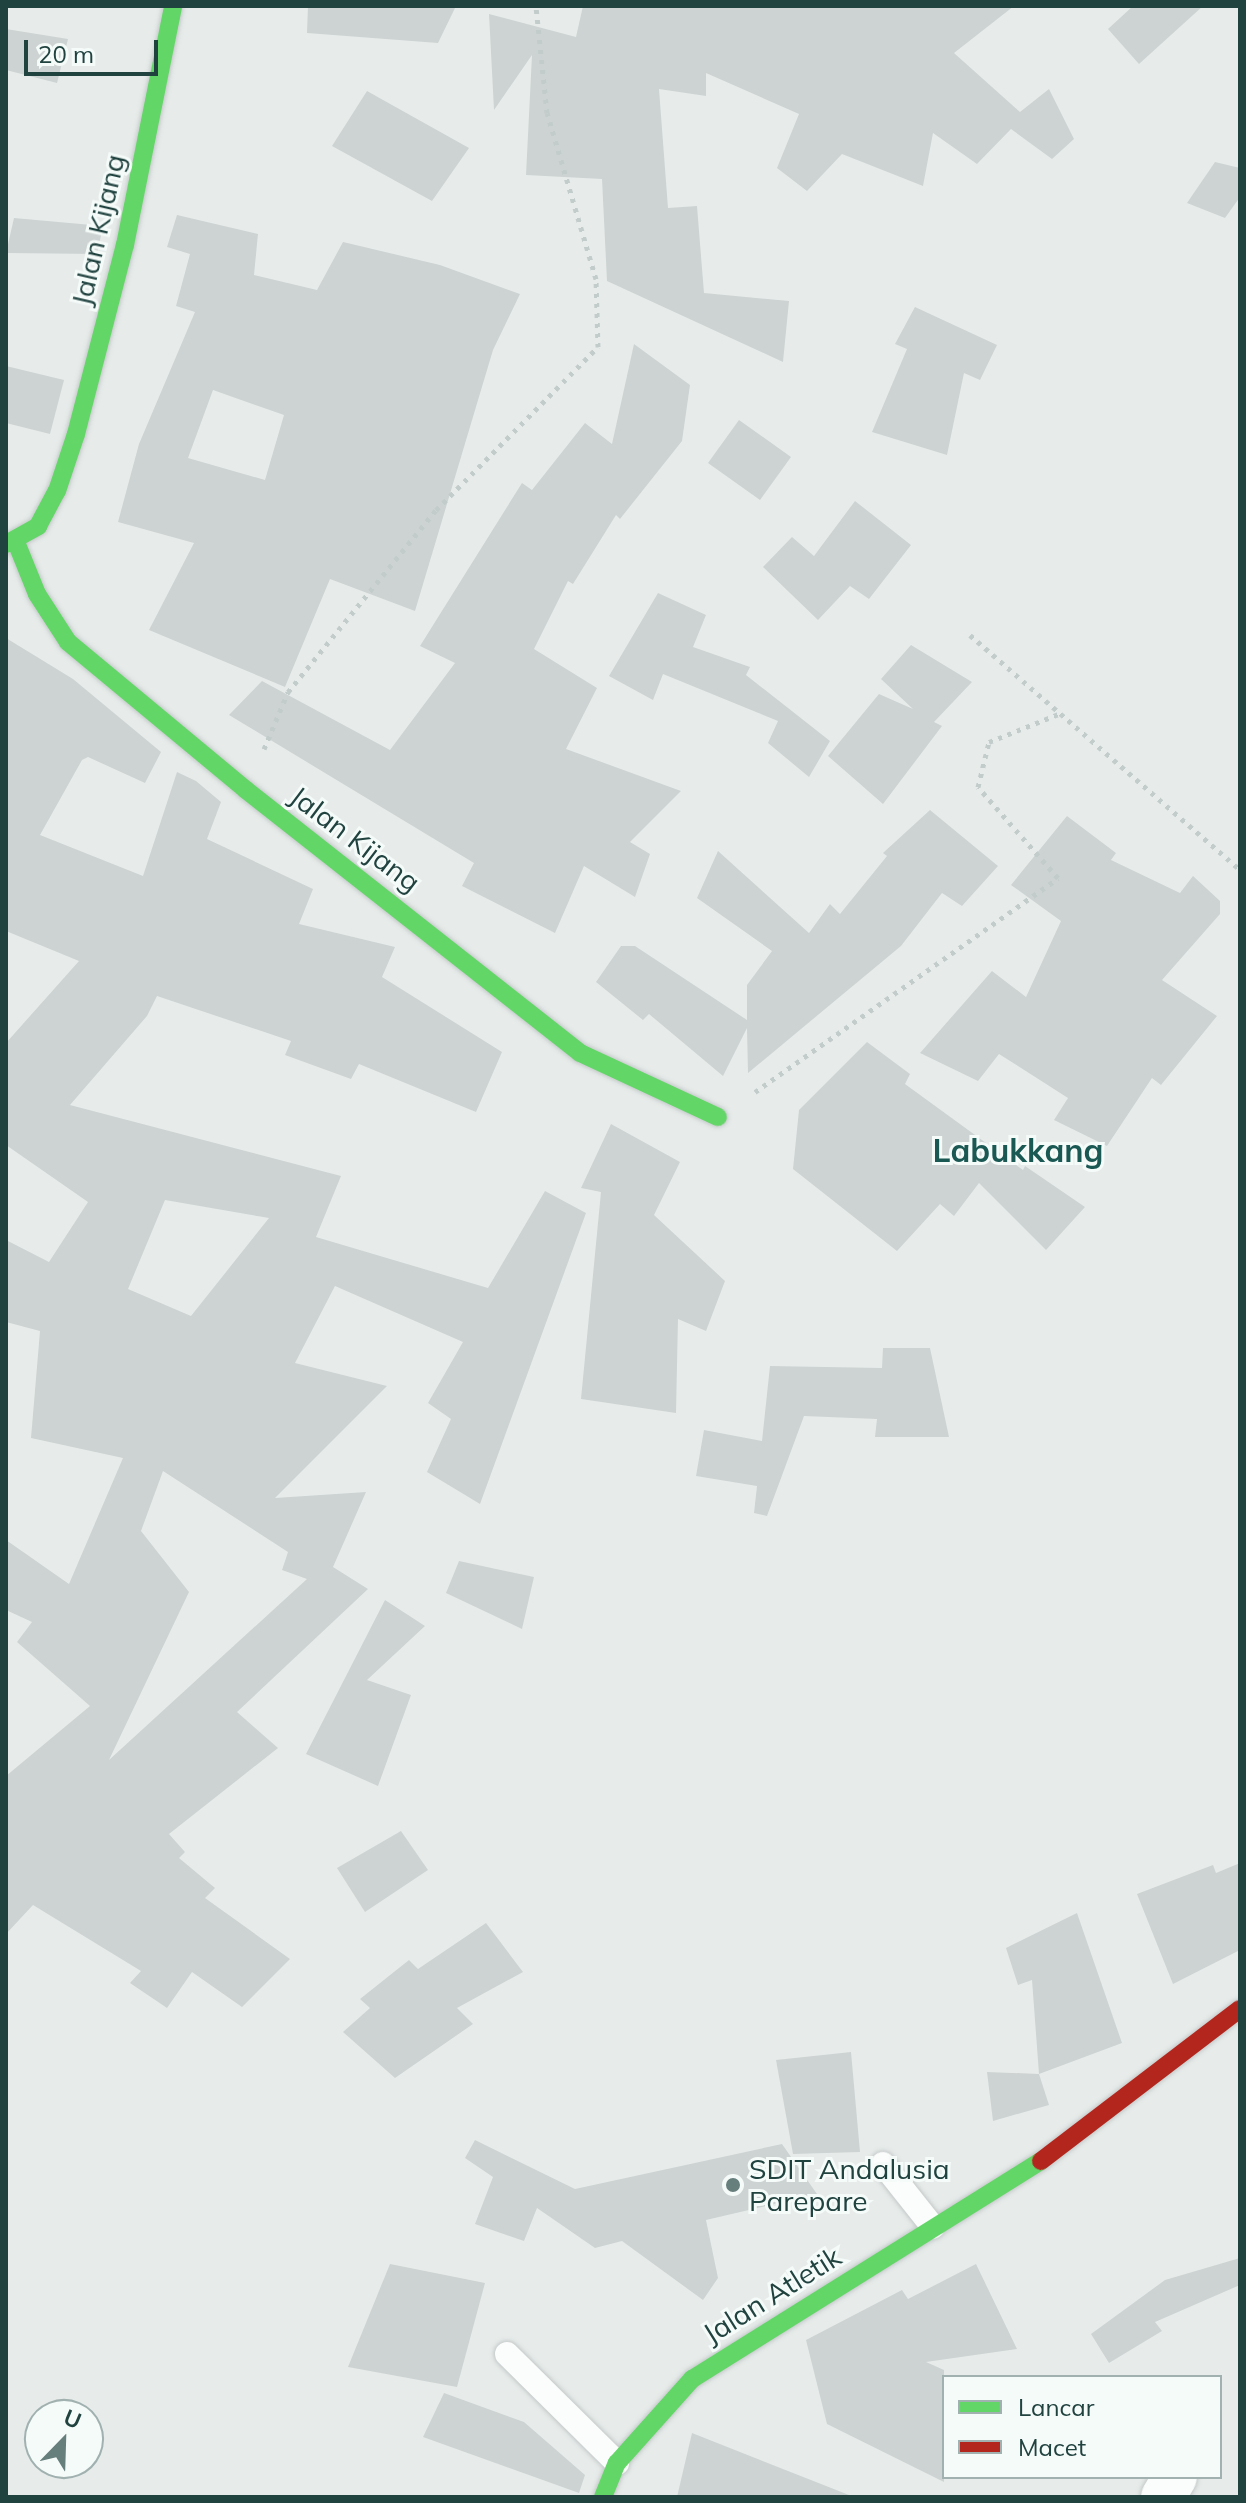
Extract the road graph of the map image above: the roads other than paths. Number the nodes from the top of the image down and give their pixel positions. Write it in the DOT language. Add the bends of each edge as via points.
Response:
graph roads {
  1 [pos="173,6"];
  2 [pos="11,543"];
  3 [pos="718,1117"];
  4 [pos="1240,2009"];
  5 [pos="883,2164"];
  6 [pos="933,2227"];
  7 [pos="507,2354"];
  8 [pos="617,2463"];
  9 [pos="1174,2479"];
  10 [pos="603,2497"];
  11 [pos="1163,2497"];
  1 -- 2 [label="street, Jalan Kijang" via="125,245 76,434 38,526"];
  2 -- 3 [label="street, Jalan Kijang" via="68,642 246,790 580,1053"];
  4 -- 6 [label="street, Jalan Atletik" via="1059,2150"];
  5 -- 6 [label="lane"];
  6 -- 8 [label="street, Jalan Atletik" via="692,2379"];
  7 -- 8 [label="lane"];
  8 -- 10 [label="street, Jalan Atletik"];
  9 -- 11 [label="street"];
}
